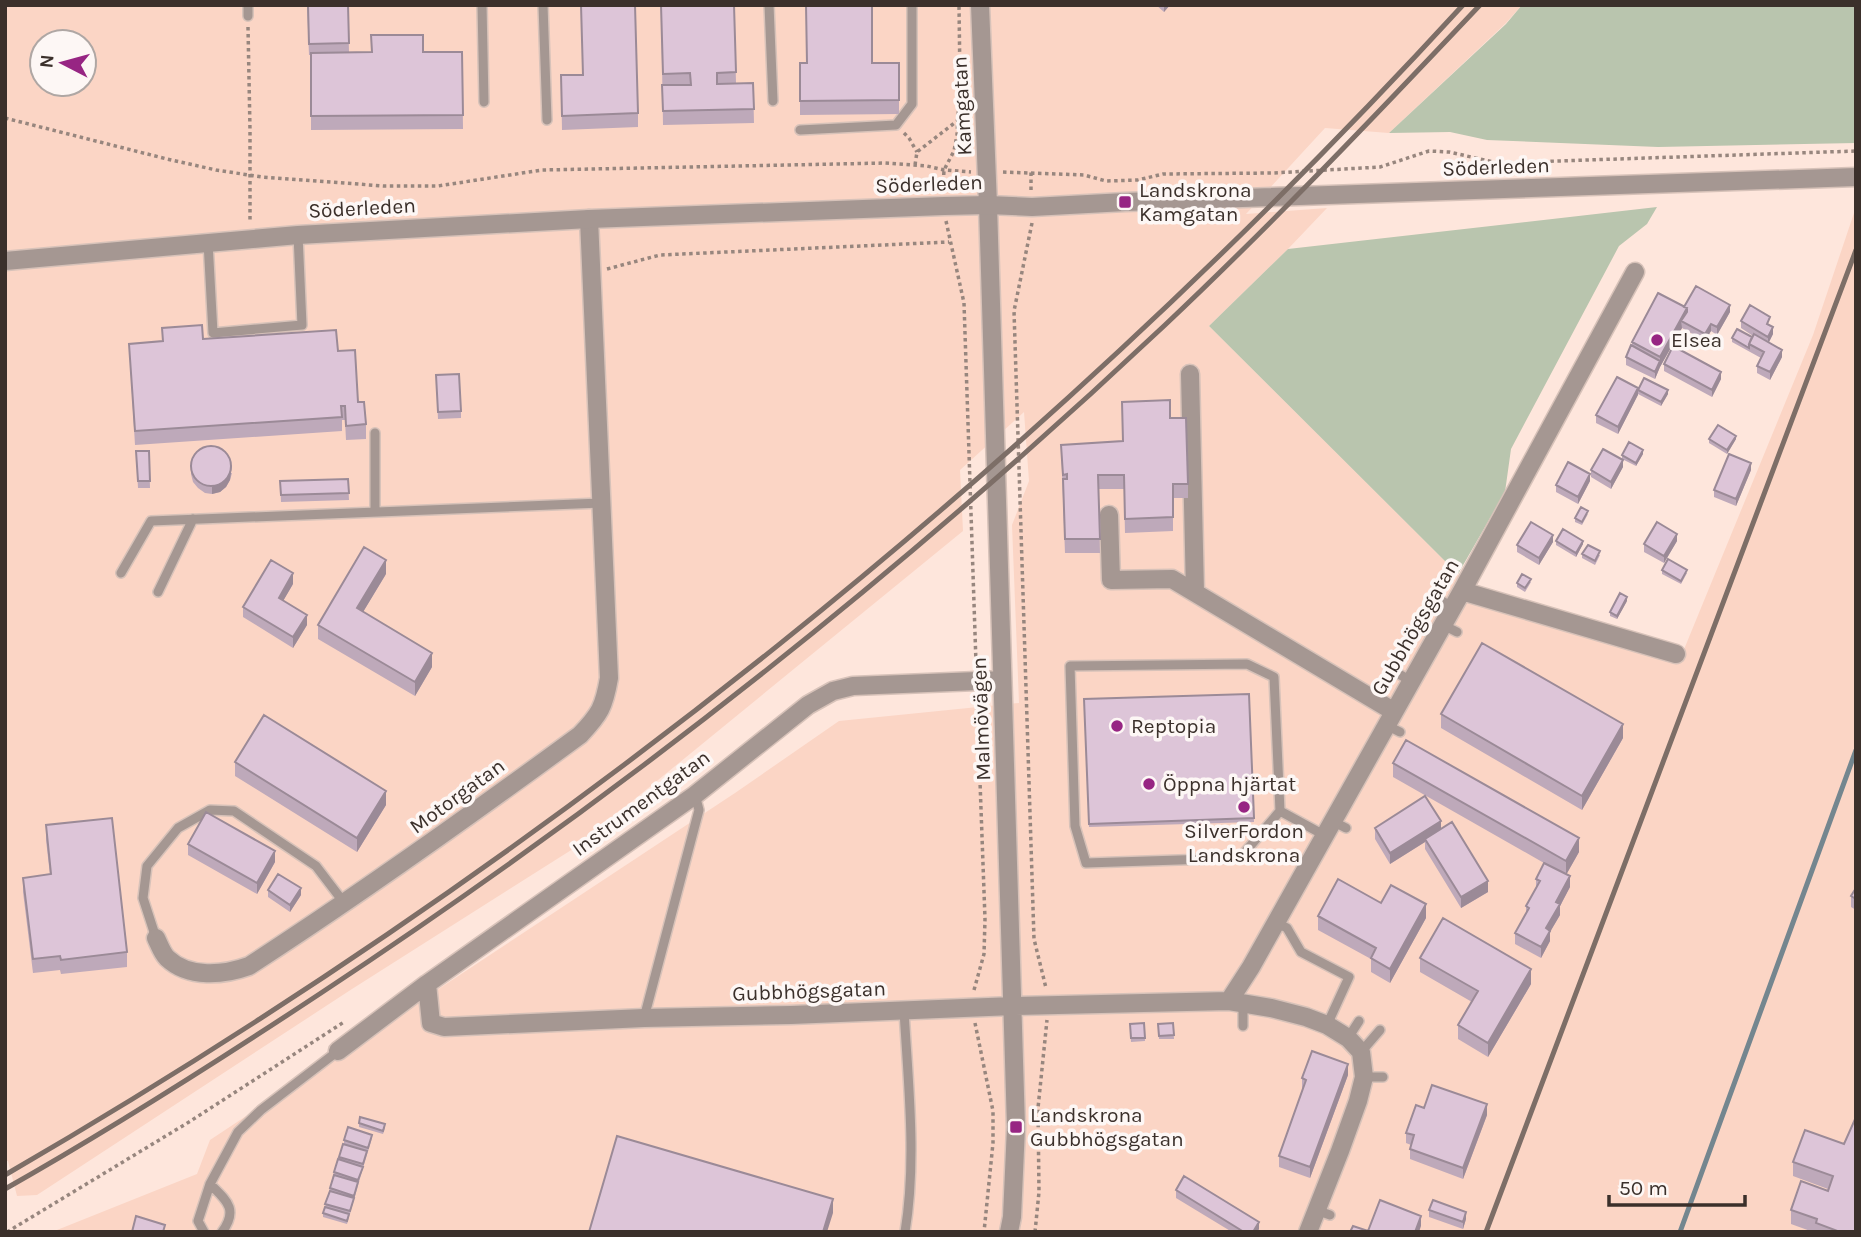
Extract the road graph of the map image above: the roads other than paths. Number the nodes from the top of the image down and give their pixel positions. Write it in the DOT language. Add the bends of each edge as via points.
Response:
graph roads {
  1 [pos="248,5"];
  2 [pos="482,5"];
  3 [pos="543,5"];
  4 [pos="769,5"];
  5 [pos="912,5"];
  6 [pos="980,5"];
  7 [pos="248,16"];
  8 [pos="484,102"];
  9 [pos="773,102"];
  10 [pos="547,120"];
  11 [pos="800,130"];
  12 [pos="1856,177"];
  13 [pos="988,205"];
  14 [pos="589,219"];
  15 [pos="298,235"];
  16 [pos="208,242"];
  17 [pos="5,261"];
  18 [pos="1635,272"];
  19 [pos="1190,374"];
  20 [pos="375,433"];
  21 [pos="601,503"];
  22 [pos="376,512"];
  23 [pos="1109,515"];
  24 [pos="193,519"];
  25 [pos="121,573"];
  26 [pos="158,592"];
  27 [pos="1195,592"];
  28 [pos="1451,599"];
  29 [pos="1676,654"];
  30 [pos="1002,680"];
  31 [pos="1393,723"];
  32 [pos="695,795"];
  33 [pos="1280,811"];
  34 [pos="1334,828"];
  35 [pos="345,904"];
  36 [pos="1275,922"];
  37 [pos="156,938"];
  38 [pos="427,984"];
  39 [pos="1236,1003"];
  40 [pos="1013,1006"];
  41 [pos="904,1010"];
  42 [pos="644,1018"];
  43 [pos="1359,1021"];
  44 [pos="1327,1025"];
  45 [pos="1243,1026"];
  46 [pos="1380,1030"];
  47 [pos="1348,1038"];
  48 [pos="338,1051"];
  49 [pos="1361,1052"];
  50 [pos="1364,1077"];
  51 [pos="1383,1077"];
  52 [pos="210,1184"];
  53 [pos="204,1232"];
  54 [pos="222,1232"];
  55 [pos="905,1232"];
  56 [pos="1009,1232"];
  57 [pos="1308,1232"];
  1 -- 7 [label="lane"];
  2 -- 8 [label="lane"];
  3 -- 10 [label="lane"];
  4 -- 9 [label="lane"];
  5 -- 11 [label="lane" via="912,104 896,125"];
  6 -- 13 [label="street, Kamgatan"];
  12 -- 13 [label="street, Söderleden"];
  13 -- 14 [label="street, Söderleden"];
  13 -- 30 [label="street, Malmövägen"];
  14 -- 15 [label="street, Söderleden"];
  14 -- 21 [label="street, Motorgatan"];
  15 -- 16 [label="street, Söderleden"];
  15 -- 16 [label="lane" via="302,325 214,333"];
  16 -- 17 [label="street, Söderleden"];
  18 -- 28 [label="street, Gubbhögsgatan"];
  19 -- 27 [label="street"];
  20 -- 22 [label="lane"];
  21 -- 22 [label="lane"];
  21 -- 35 [label="street, Motorgatan" via="609,678 595,720"];
  22 -- 24 [label="lane"];
  23 -- 27 [label="street" via="1111,580 1172,579"];
  24 -- 25 [label="lane" via="151,521"];
  24 -- 26 [label="lane"];
  27 -- 31 [label="street"];
  28 -- 29 [label="street"];
  28 -- 31 [label="street, Gubbhögsgatan" via="1450,628 1404,677"];
  30 -- 32 [label="street, Instrumentgatan" via="853,686 834,691 808,705"];
  30 -- 40 [label="street, Malmövägen"];
  31 -- 34 [label="street, Gubbhögsgatan"];
  32 -- 38 [label="street, Instrumentgatan"];
  32 -- 42 [label="lane" via="699,810"];
  33 -- 33 [label="lane" via="1240,858 1086,863 1075,826 1070,667 1247,664 1274,677"];
  33 -- 34 [label="lane"];
  34 -- 36 [label="street, Gubbhögsgatan"];
  35 -- 37 [label="street, Motorgatan" via="234,971 185,970 166,957"];
  35 -- 37 [label="lane" via="316,866 234,811 210,810 178,828 147,866 143,898"];
  36 -- 39 [label="street, Gubbhögsgatan"];
  36 -- 44 [label="lane" via="1287,928 1301,952 1349,977"];
  38 -- 42 [label="street, Gubbhögsgatan" via="431,1023 444,1027"];
  38 -- 48 [label="street, Instrumentgatan"];
  39 -- 40 [label="street, Gubbhögsgatan"];
  39 -- 44 [label="street, Gubbhögsgatan"];
  39 -- 45 [label="lane"];
  40 -- 41 [label="street, Gubbhögsgatan"];
  40 -- 56 [label="street, Malmövägen" via="1016,1126"];
  41 -- 42 [label="street, Gubbhögsgatan"];
  41 -- 55 [label="lane" via="910,1128"];
  43 -- 47 [label="lane"];
  44 -- 47 [label="street, Gubbhögsgatan"];
  46 -- 49 [label="lane"];
  47 -- 49 [label="street, Gubbhögsgatan"];
  48 -- 52 [label="lane" via="238,1132"];
  49 -- 50 [label="street"];
  50 -- 51 [label="lane"];
  50 -- 57 [label="street" via="1346,1153 1323,1213"];
  52 -- 53 [label="lane" via="198,1221"];
  52 -- 54 [label="lane" via="229,1204 231,1213"];
}
